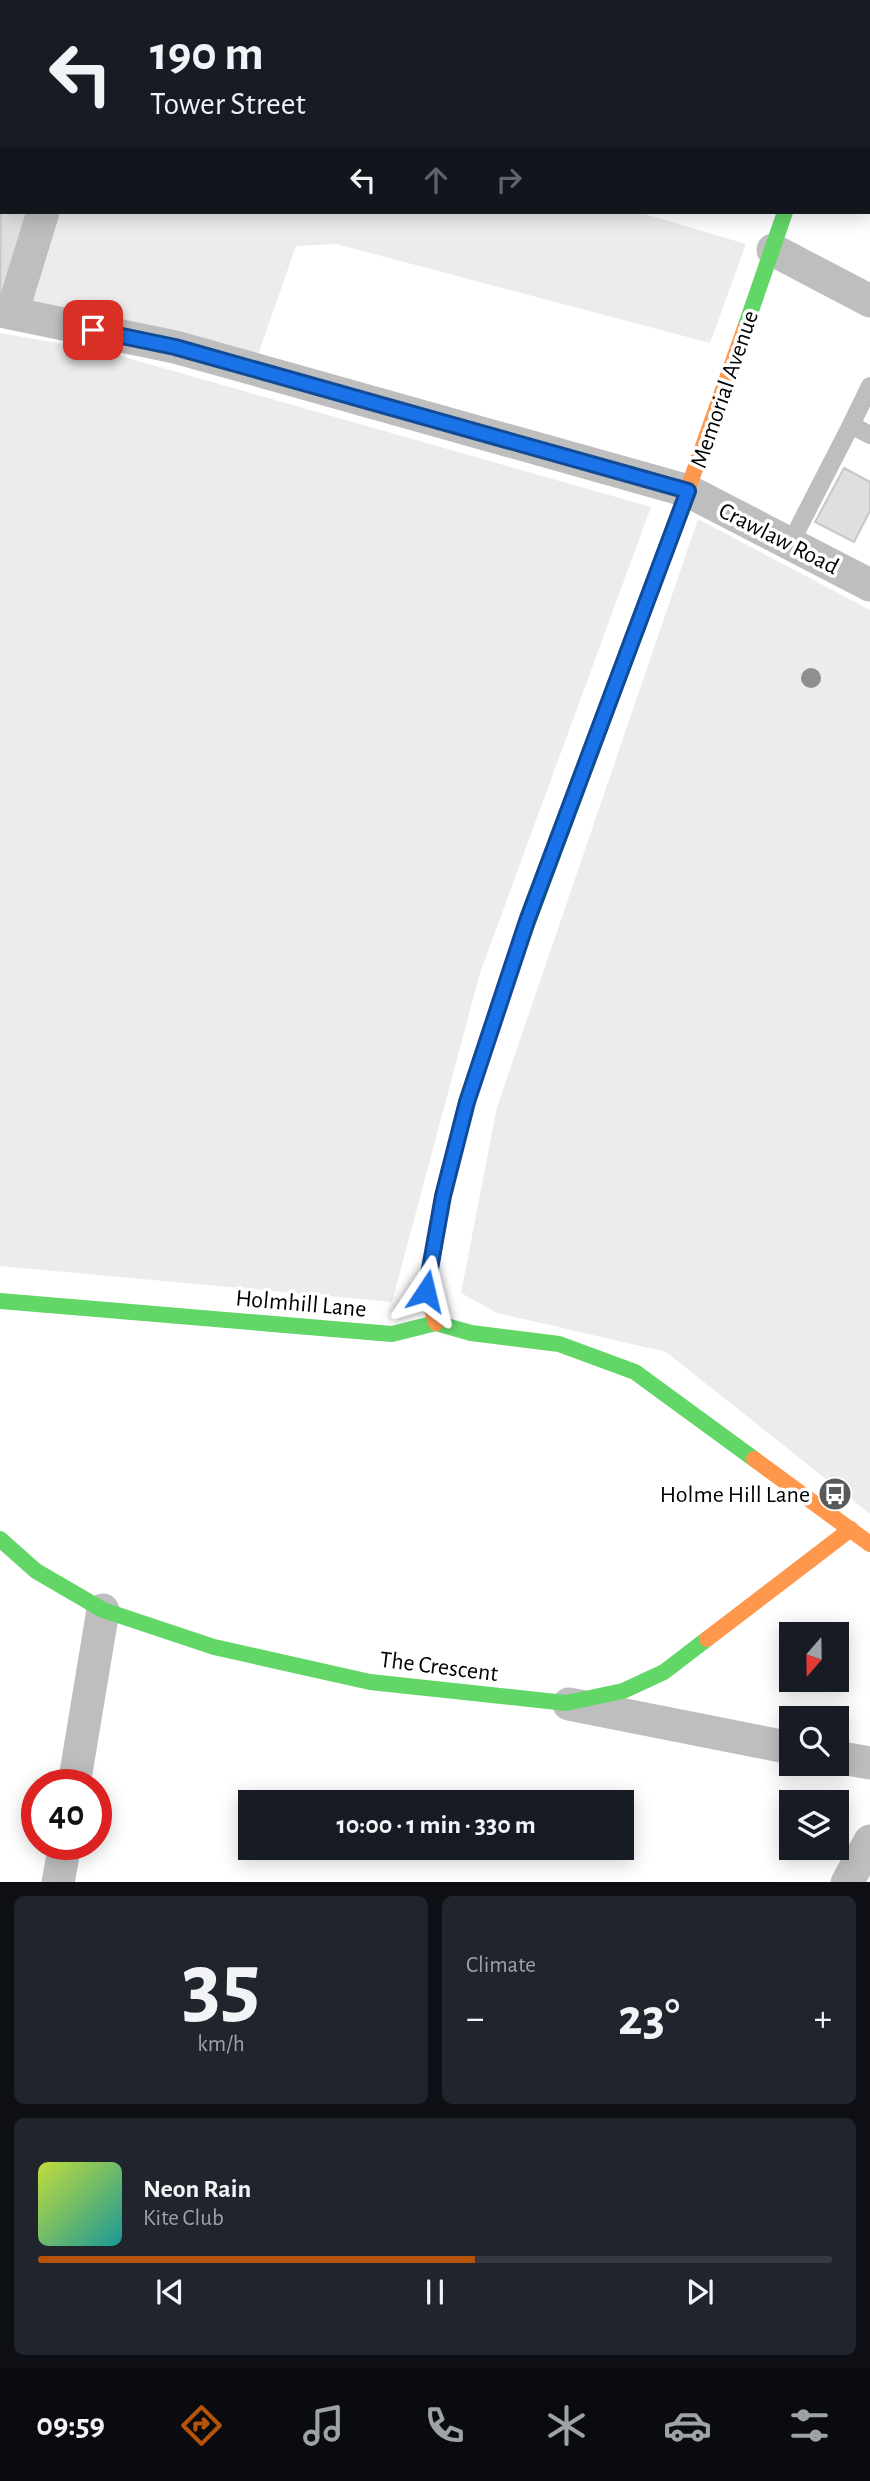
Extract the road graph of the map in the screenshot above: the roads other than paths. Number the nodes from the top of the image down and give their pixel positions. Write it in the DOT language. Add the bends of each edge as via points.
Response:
graph roads {
  1 [pos="42,214"];
  2 [pos="784,214"];
  3 [pos="773,250"];
  4 [pos="870,301"];
  5 [pos="6,312"];
  6 [pos="870,386"];
  7 [pos="850,425"];
  8 [pos="870,435"];
  9 [pos="688,491"];
  10 [pos="790,544"];
  11 [pos="870,585"];
  12 [pos="0,1301"];
  13 [pos="436,1323"];
  14 [pos="851,1529"];
  15 [pos="0,1539"];
  16 [pos="870,1544"];
  17 [pos="0,1560"];
  18 [pos="36,1571"];
  19 [pos="103,1610"];
  20 [pos="566,1703"];
  21 [pos="779,1746"];
  22 [pos="849,1759"];
  23 [pos="870,1763"];
  24 [pos="77,1769"];
  25 [pos="870,1840"];
  26 [pos="62,1860"];
  27 [pos="58,1882"];
  28 [pos="847,1882"];
  1 -- 5 [label="street"];
  2 -- 3 [label="street, Memorial Avenue"];
  3 -- 4 [label="street"];
  3 -- 9 [label="street, Memorial Avenue"];
  5 -- 9 [label="street, Crawlaw Road" via="175,347"];
  6 -- 7 [label="lane"];
  7 -- 8 [label="lane"];
  7 -- 10 [label="lane"];
  9 -- 10 [label="street, Crawlaw Road"];
  9 -- 13 [label="street, Memorial Avenue" via="527,921 467,1102 443,1196 426,1291"];
  10 -- 11 [label="street, Crawlaw Road"];
  12 -- 13 [label="street, Holmhill Lane" via="392,1334"];
  13 -- 14 [label="street" via="471,1334 559,1344 635,1373"];
  14 -- 16 [label="street"];
  14 -- 20 [label="street, The Crescent" via="664,1672 623,1691"];
  15 -- 18 [label="street, The Crescent"];
  17 -- 18 [label="street"];
  18 -- 19 [label="street, The Crescent"];
  19 -- 20 [label="street, The Crescent" via="214,1647 370,1682"];
  19 -- 24 [label="street"];
  20 -- 21 [label="street"];
  22 -- 23 [label="street"];
  25 -- 28 [label="street"];
  26 -- 27 [label="street"];
}
